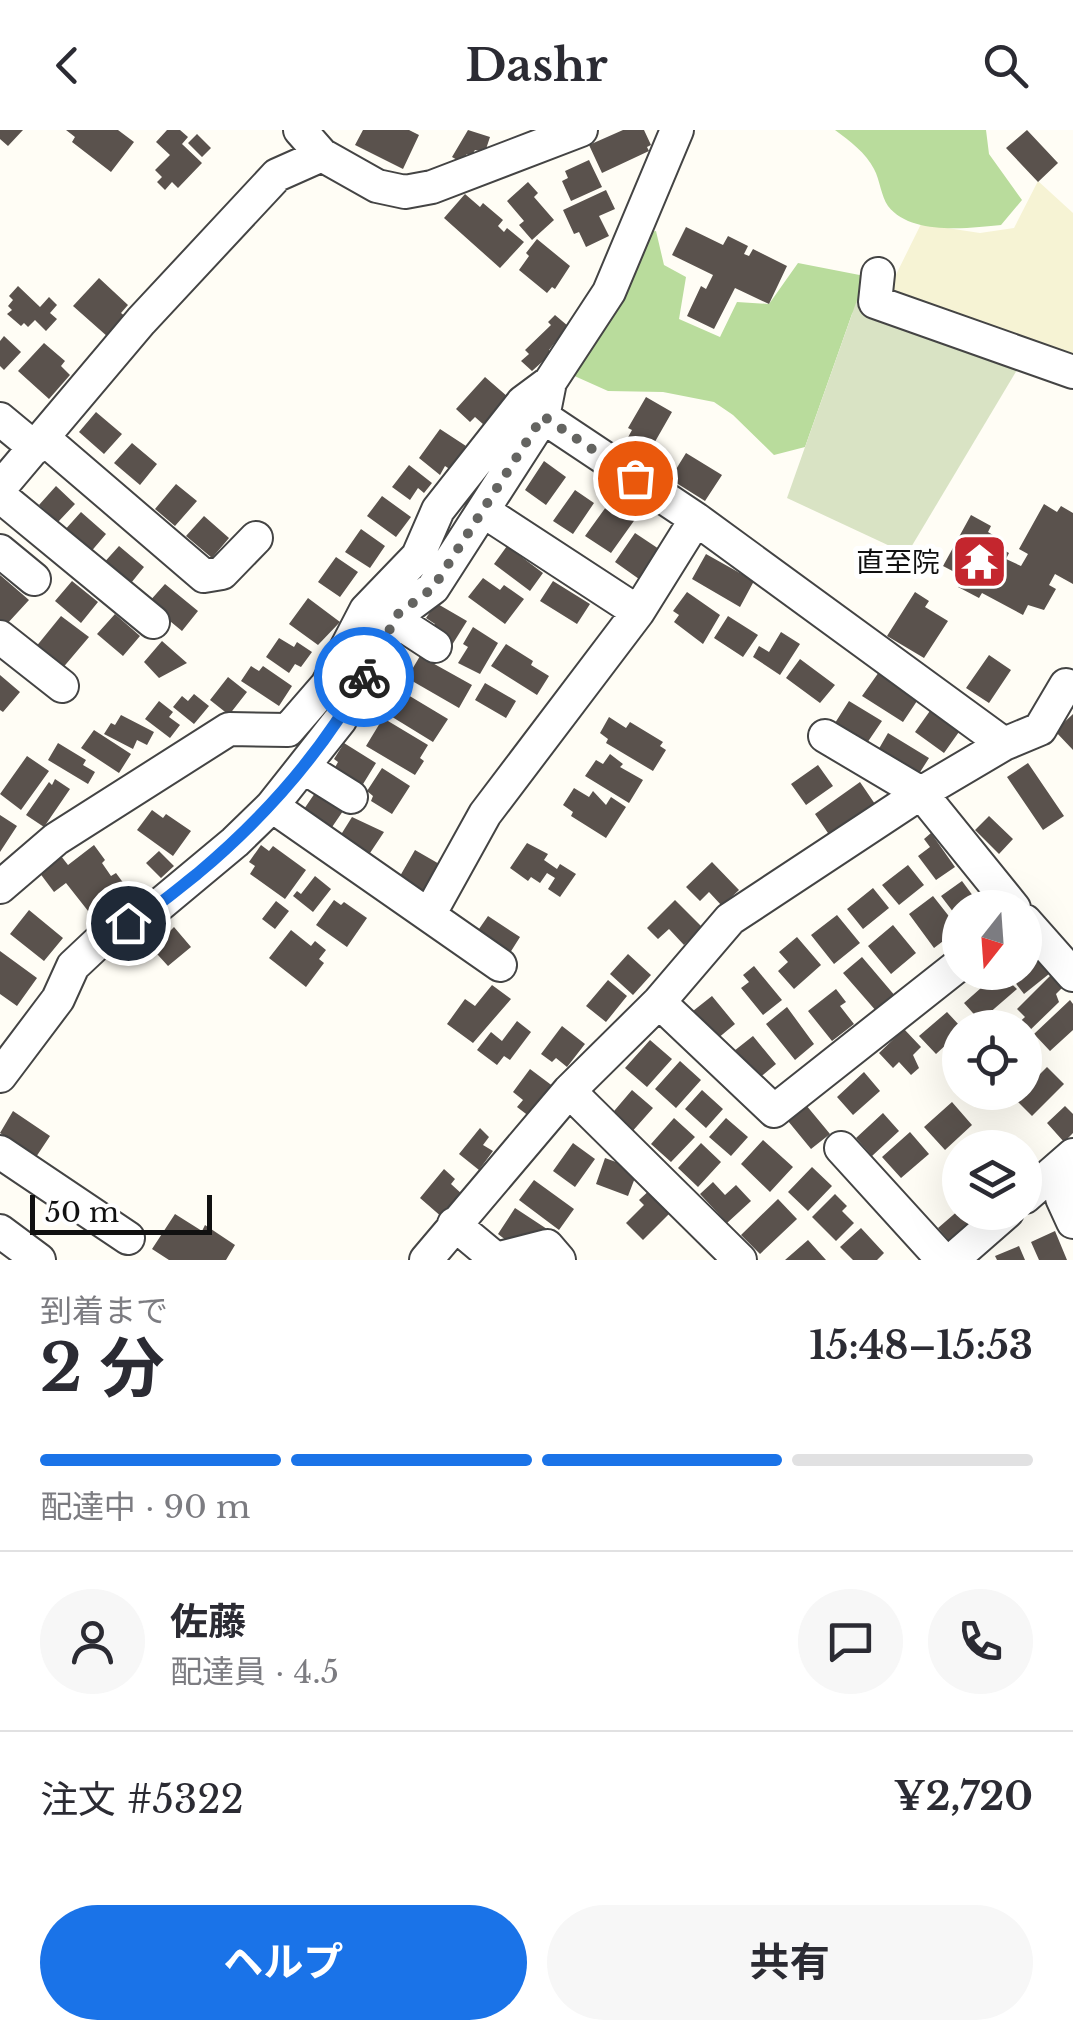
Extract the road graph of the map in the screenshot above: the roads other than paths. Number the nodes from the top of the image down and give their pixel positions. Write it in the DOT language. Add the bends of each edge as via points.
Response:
graph roads {
  1 [pos="300,130"];
  2 [pos="581,130"];
  3 [pos="677,130"];
  4 [pos="513,141"];
  5 [pos="322,155"];
  6 [pos="878,274"];
  7 [pos="1073,372"];
  8 [pos="550,382"];
  9 [pos="543,416"];
  10 [pos="0,418"];
  11 [pos="39,443"];
  12 [pos="0,488"];
  13 [pos="0,496"];
  14 [pos="485,512"];
  15 [pos="696,519"];
  16 [pos="256,538"];
  17 [pos="0,551"];
  18 [pos="34,580"];
  19 [pos="638,612"];
  20 [pos="395,620"];
  21 [pos="153,622"];
  22 [pos="0,637"];
  23 [pos="435,646"];
  24 [pos="1066,685"];
  25 [pos="62,686"];
  26 [pos="825,736"];
  27 [pos="1004,744"];
  28 [pos="303,767"];
  29 [pos="922,793"];
  30 [pos="351,797"];
  31 [pos="272,806"];
  32 [pos="0,887"];
  33 [pos="1000,890"];
  34 [pos="429,915"];
  35 [pos="1042,940"];
  36 [pos="500,964"];
  37 [pos="1073,976"];
  38 [pos="942,978"];
  39 [pos="659,1002"];
  40 [pos="0,1076"];
  41 [pos="569,1090"];
  42 [pos="841,1148"];
  43 [pos="0,1152"];
  44 [pos="1073,1155"];
  45 [pos="1042,1182"];
  46 [pos="1073,1187"];
  47 [pos="1073,1222"];
  48 [pos="454,1224"];
  49 [pos="986,1230"];
  50 [pos="0,1231"];
  51 [pos="128,1238"];
  52 [pos="39,1260"];
  53 [pos="426,1260"];
  54 [pos="559,1260"];
  55 [pos="740,1260"];
  56 [pos="944,1260"];
  57 [pos="952,1260"];
  1 -- 5 [label="street"];
  2 -- 4 [label="street"];
  3 -- 8 [label="street" via="609,292"];
  4 -- 5 [label="street" via="432,187 405,192 378,186"];
  5 -- 11 [label="street" via="277,175 140,321"];
  6 -- 7 [label="street" via="875,302"];
  8 -- 9 [label="street"];
  8 -- 32 [label="street" via="524,402 438,510 418,556 366,610 328,685 288,730 229,728 56,839"];
  9 -- 14 [label="street"];
  9 -- 15 [label="street"];
  10 -- 11 [label="street"];
  11 -- 12 [label="street"];
  11 -- 16 [label="street" via="204,576 222,574"];
  13 -- 21 [label="street"];
  14 -- 19 [label="street"];
  14 -- 20 [label="street" via="433,588"];
  15 -- 19 [label="street"];
  15 -- 27 [label="street"];
  17 -- 18 [label="street"];
  19 -- 34 [label="street" via="485,814"];
  20 -- 23 [label="street"];
  20 -- 28 [label="street" via="340,720"];
  22 -- 25 [label="street"];
  24 -- 27 [label="street" via="1040,729"];
  26 -- 29 [label="street"];
  27 -- 29 [label="street"];
  28 -- 30 [label="street"];
  28 -- 31 [label="street"];
  29 -- 33 [label="street"];
  29 -- 39 [label="street" via="730,919"];
  31 -- 34 [label="street"];
  31 -- 40 [label="street" via="151,912 106,935 74,966 58,999"];
  34 -- 36 [label="street"];
  35 -- 37 [label="street"];
  38 -- 39 [label="street" via="774,1112"];
  39 -- 41 [label="street"];
  41 -- 48 [label="street"];
  41 -- 55 [label="street"];
  42 -- 56 [label="street"];
  43 -- 51 [label="street"];
  44 -- 45 [label="street"];
  46 -- 47 [label="street" via="1062,1198"];
  48 -- 53 [label="street"];
  48 -- 54 [label="street" via="496,1260 546,1246"];
  49 -- 57 [label="street"];
  50 -- 52 [label="street"];
}
